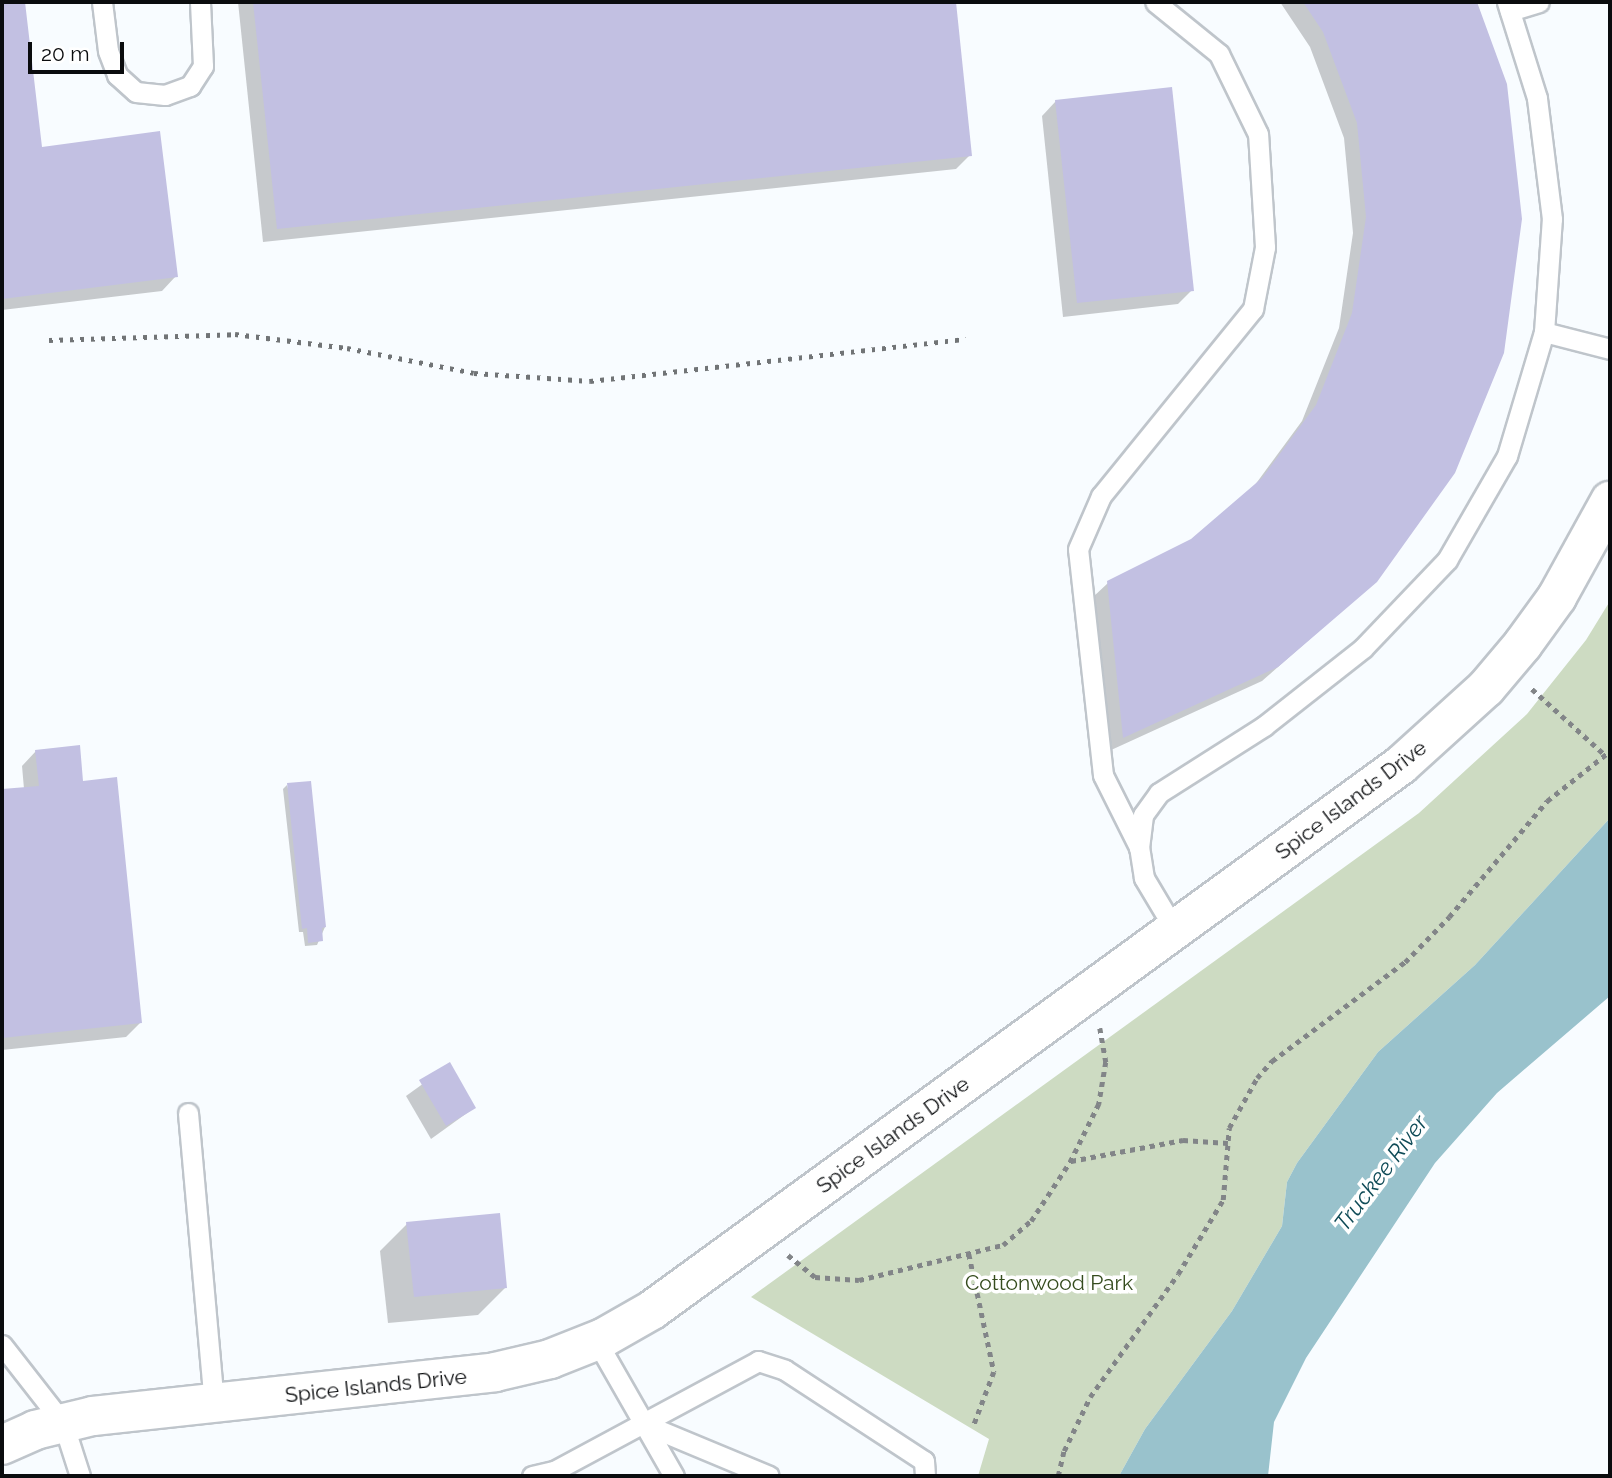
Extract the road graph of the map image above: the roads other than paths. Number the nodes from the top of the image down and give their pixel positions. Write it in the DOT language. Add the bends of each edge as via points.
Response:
graph roads {
  1 [pos="102,2"];
  2 [pos="200,2"];
  3 [pos="1155,2"];
  4 [pos="1539,2"];
  5 [pos="1509,6"];
  6 [pos="1544,332"];
  7 [pos="1610,349"];
  8 [pos="1610,501"];
  9 [pos="1139,848"];
  10 [pos="1175,930"];
  11 [pos="188,1112"];
  12 [pos="596,1340"];
  13 [pos="2,1345"];
  14 [pos="214,1404"];
  15 [pos="63,1423"];
  16 [pos="645,1424"];
  17 [pos="2,1445"];
  18 [pos="80,1476"];
  19 [pos="532,1476"];
  20 [pos="674,1476"];
  21 [pos="769,1476"];
  22 [pos="925,1476"];
  1 -- 2 [label="lane" via="108,51 117,75 136,92 165,95 190,86 203,66"];
  3 -- 9 [label="lane" via="1219,54 1258,134 1265,247 1253,309 1101,496 1078,550 1103,775"];
  4 -- 5 [label="lane"];
  5 -- 6 [label="lane" via="1536,98 1552,219"];
  6 -- 7 [label="lane"];
  6 -- 9 [label="lane" via="1507,456 1447,560 1363,648 1264,726 1159,793 1143,815"];
  8 -- 10 [label="street, Spice Islands Drive" via="1557,597 1506,665 1401,765"];
  9 -- 10 [label="lane" via="1144,878"];
  10 -- 12 [label="street, Spice Islands Drive" via="652,1310"];
  11 -- 14 [label="lane"];
  12 -- 14 [label="street, Spice Islands Drive" via="495,1373"];
  12 -- 16 [label="lane"];
  13 -- 15 [label="lane"];
  14 -- 15 [label="street, Spice Islands Drive"];
  15 -- 17 [label="street, Spice Islands Drive"];
  15 -- 18 [label="lane"];
  16 -- 19 [label="lane" via="554,1471"];
  16 -- 20 [label="lane"];
  16 -- 21 [label="lane"];
  16 -- 22 [label="lane" via="758,1362 785,1370 924,1461"];
}
